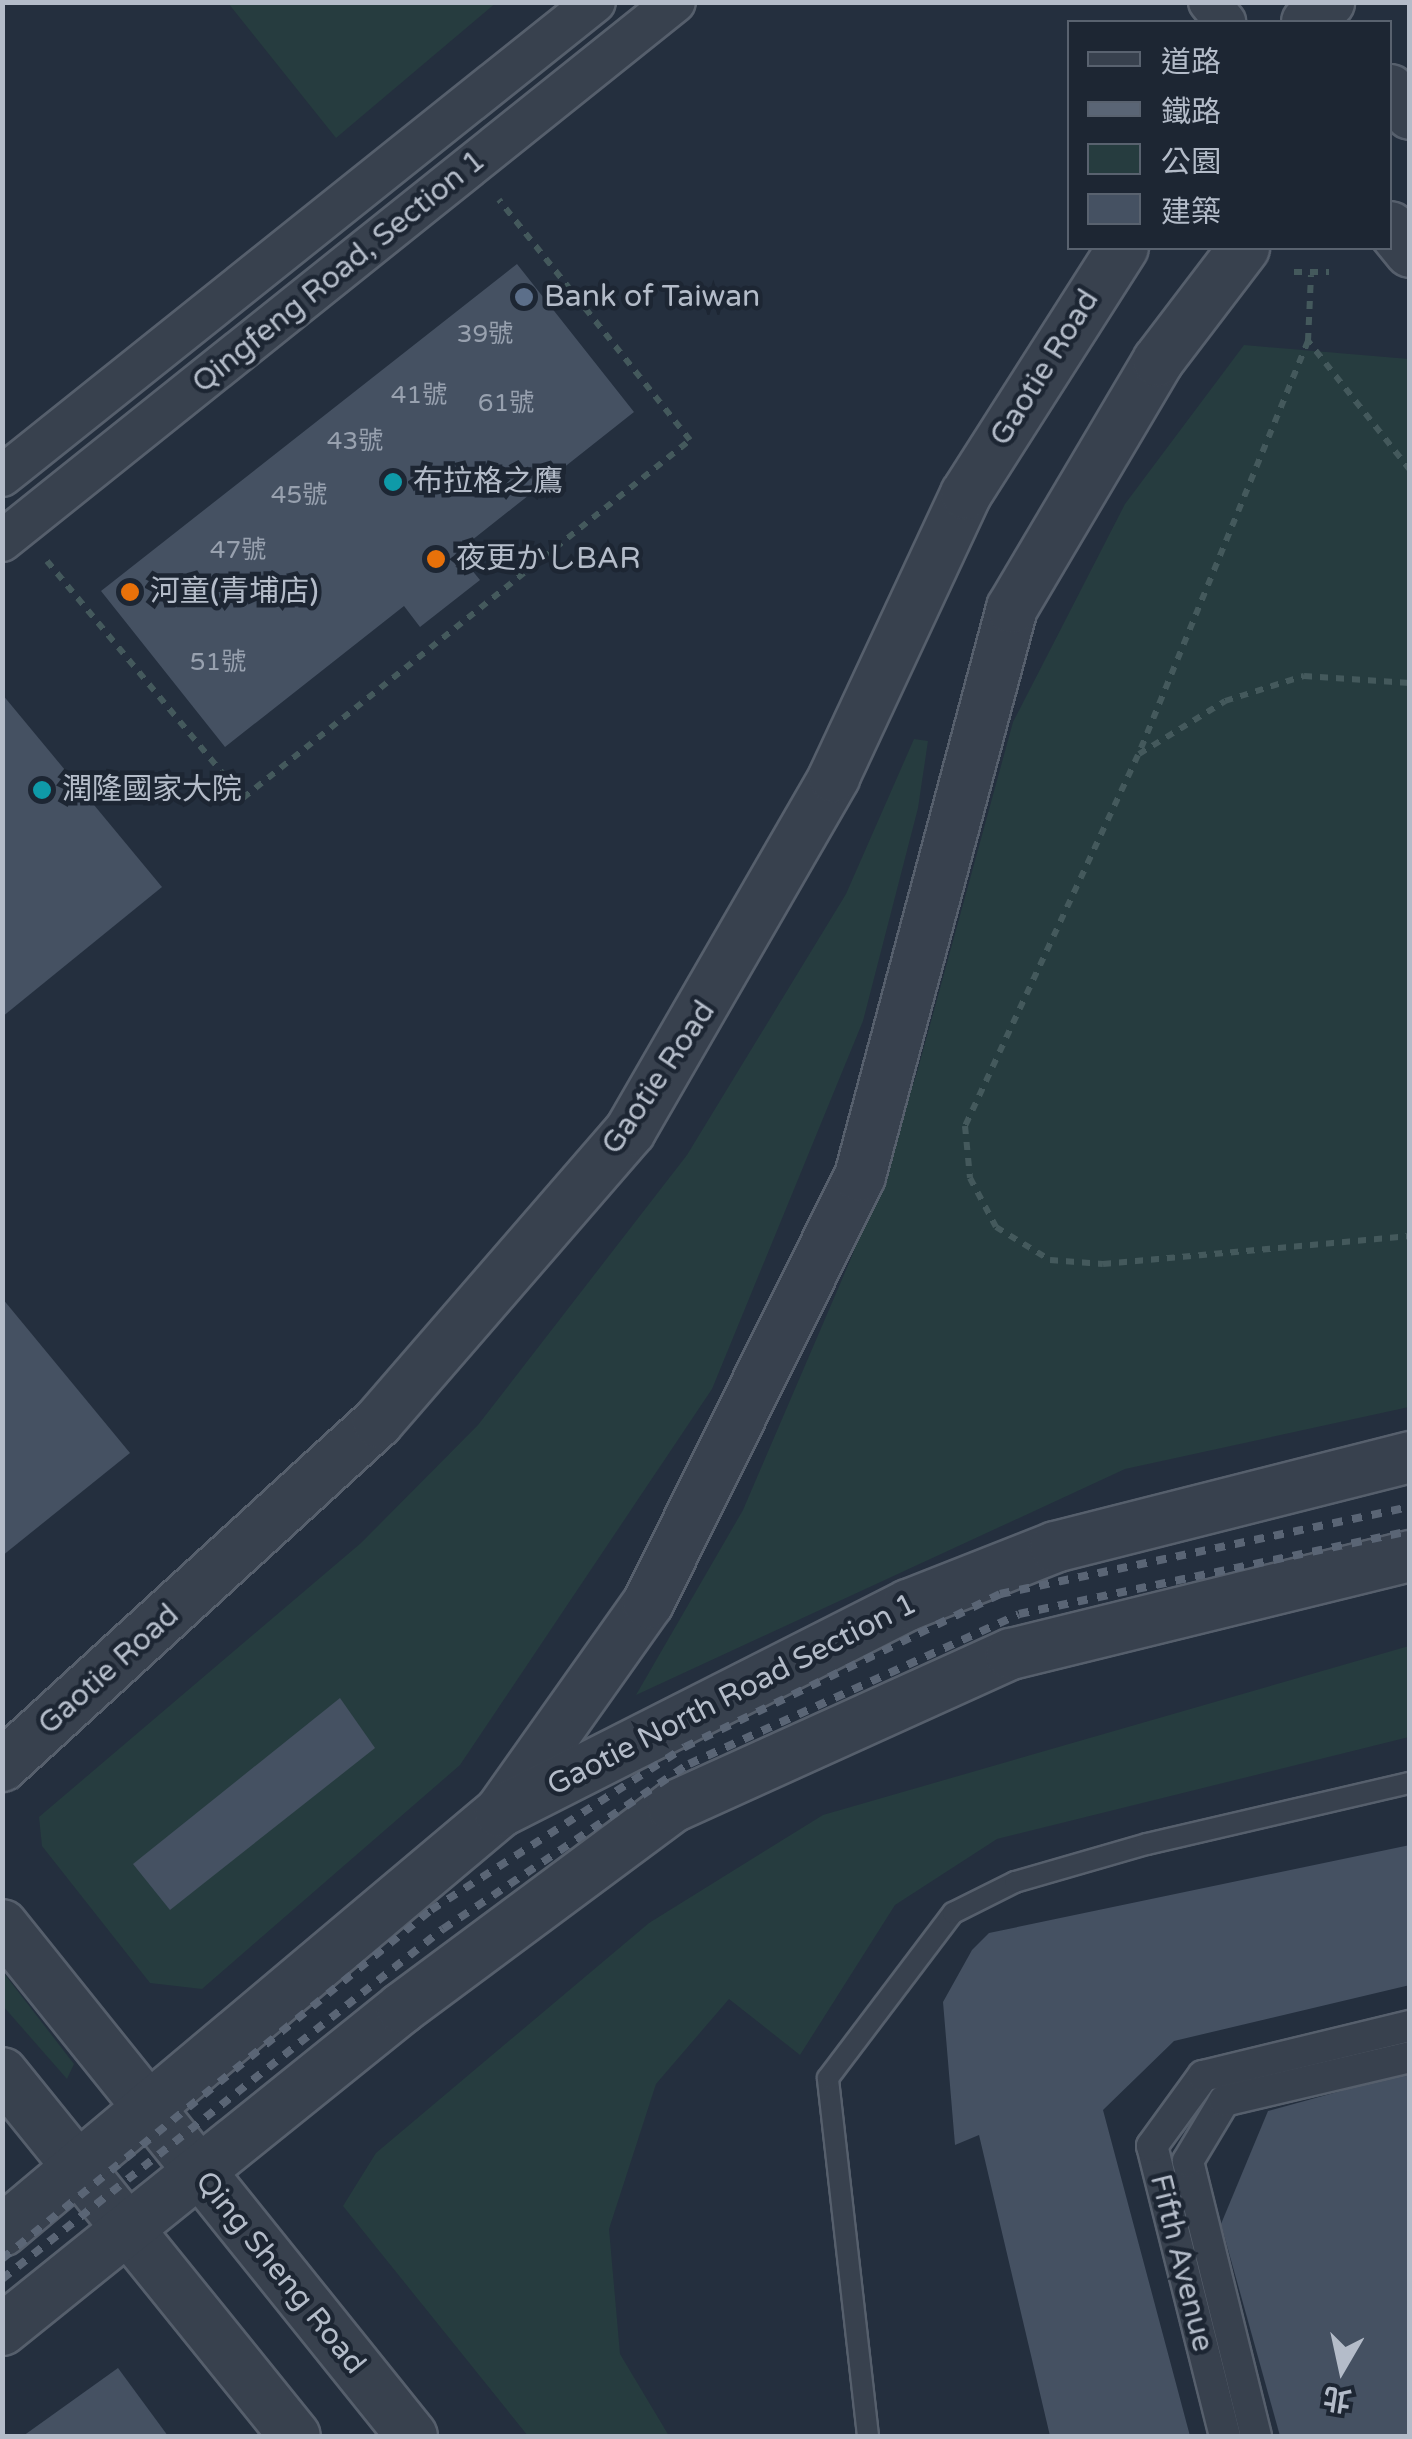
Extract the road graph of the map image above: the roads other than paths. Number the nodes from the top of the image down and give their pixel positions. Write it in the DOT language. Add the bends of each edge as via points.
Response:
graph roads {
  1 [pos="595,2"];
  2 [pos="675,2"];
  3 [pos="1392,92"];
  4 [pos="1410,114"];
  5 [pos="1392,230"];
  6 [pos="1122,250"];
  7 [pos="1242,250"];
  8 [pos="1410,252"];
  9 [pos="2,476"];
  10 [pos="2,541"];
  11 [pos="1410,1457"];
  12 [pos="1410,1556"];
  13 [pos="2,1766"];
  14 [pos="1410,1783"];
  15 [pos="500,1812"];
  16 [pos="2,1925"];
  17 [pos="1410,2026"];
  18 [pos="1410,2056"];
  19 [pos="2,2073"];
  20 [pos="148,2110"];
  21 [pos="76,2170"];
  22 [pos="198,2172"];
  23 [pos="126,2230"];
  24 [pos="2,2231"];
  25 [pos="2,2330"];
  26 [pos="294,2436"];
  27 [pos="412,2436"];
  28 [pos="868,2436"];
  29 [pos="1225,2436"];
  30 [pos="1256,2436"];
  1 -- 9 [label="street, Qingfeng Road, Section 1"];
  2 -- 10 [label="street, Qingfeng Road, Section 1"];
  3 -- 4 [label="street"];
  5 -- 8 [label="street"];
  6 -- 13 [label="street, Gaotie Road" via="966,494 834,778 630,1131 378,1422"];
  7 -- 15 [label="street" via="1158,362 1012,608 860,1176 648,1603"];
  11 -- 15 [label="street, Gaotie North Road Section 1" via="1195,1507 1000,1568 908,1605"];
  12 -- 22 [label="street" via="1010,1654 673,1807"];
  14 -- 28 [label="lane" via="1052,1871 953,1913 828,2078"];
  15 -- 20 [label="street, Gaotie North Road Section 1"];
  16 -- 20 [label="street, Qing Sheng Road"];
  17 -- 29 [label="street, Fifth Avenue" via="1204,2076 1152,2146"];
  18 -- 30 [label="street, Fifth Avenue" via="1224,2101 1188,2162"];
  19 -- 21 [label="street"];
  20 -- 21 [label="street, Gaotie North Road Section 1"];
  20 -- 22 [label="street, Qing Sheng Road"];
  21 -- 23 [label="street"];
  21 -- 24 [label="street, Gaotie North Road Section 1"];
  22 -- 23 [label="street"];
  22 -- 27 [label="street, Qing Sheng Road"];
  23 -- 25 [label="street"];
  23 -- 26 [label="street"];
}
